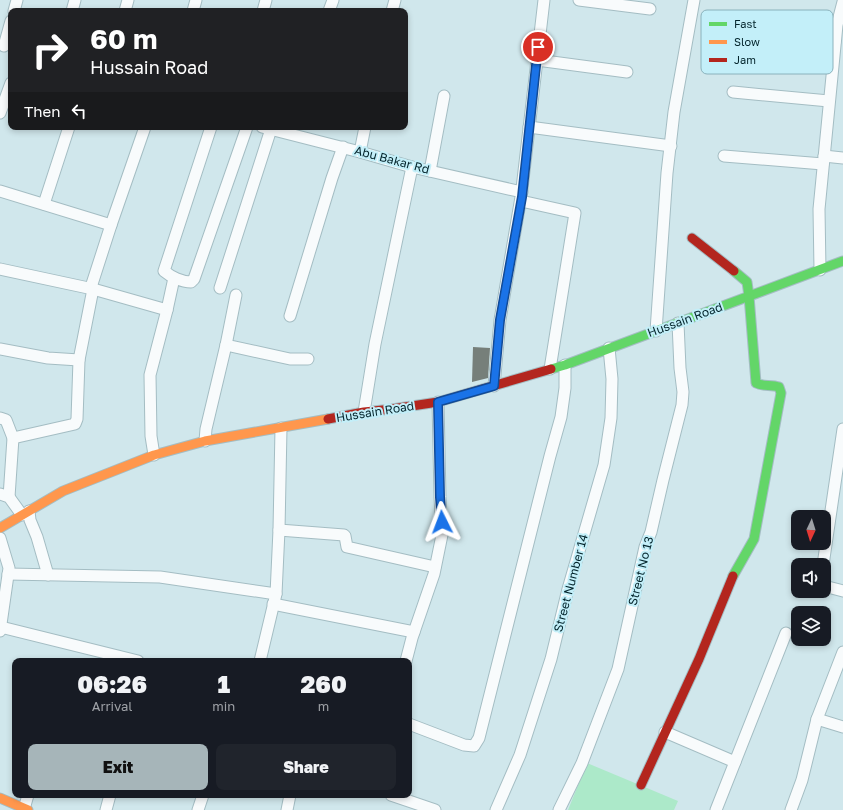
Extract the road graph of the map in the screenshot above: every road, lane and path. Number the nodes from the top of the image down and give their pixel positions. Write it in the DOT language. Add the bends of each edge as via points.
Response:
graph roads {
  1 [pos="544,0"];
  2 [pos="579,0"];
  3 [pos="694,0"];
  4 [pos="843,2"];
  5 [pos="650,9"];
  6 [pos="8,34"];
  7 [pos="835,42"];
  8 [pos="5,46"];
  9 [pos="537,60"];
  10 [pos="833,62"];
  11 [pos="627,72"];
  12 [pos="832,74"];
  13 [pos="8,91"];
  14 [pos="733,92"];
  15 [pos="444,96"];
  16 [pos="829,101"];
  17 [pos="0,113"];
  18 [pos="529,127"];
  19 [pos="68,130"];
  20 [pos="144,130"];
  21 [pos="210,130"];
  22 [pos="246,130"];
  23 [pos="266,130"];
  24 [pos="290,130"];
  25 [pos="365,130"];
  26 [pos="671,146"];
  27 [pos="342,147"];
  28 [pos="360,152"];
  29 [pos="724,156"];
  30 [pos="843,158"];
  31 [pos="823,160"];
  32 [pos="412,167"];
  33 [pos="430,171"];
  34 [pos="0,191"];
  35 [pos="521,197"];
  36 [pos="44,204"];
  37 [pos="111,225"];
  38 [pos="692,238"];
  39 [pos="843,261"];
  40 [pos="0,269"];
  41 [pos="820,270"];
  42 [pos="174,278"];
  43 [pos="220,288"];
  44 [pos="93,290"];
  45 [pos="236,295"];
  46 [pos="749,296"];
  47 [pos="167,310"];
  48 [pos="290,316"];
  49 [pos="678,323"];
  50 [pos="656,331"];
  51 [pos="226,345"];
  52 [pos="609,348"];
  53 [pos="0,349"];
  54 [pos="308,359"];
  55 [pos="79,360"];
  56 [pos="564,365"];
  57 [pos="550,369"];
  58 [pos="494,386"];
  59 [pos="438,402"];
  60 [pos="364,412"];
  61 [pos="0,418"];
  62 [pos="281,428"];
  63 [pos="843,429"];
  64 [pos="13,438"];
  65 [pos="205,441"];
  66 [pos="154,455"];
  67 [pos="5,496"];
  68 [pos="25,513"];
  69 [pos="0,528"];
  70 [pos="279,530"];
  71 [pos="0,538"];
  72 [pos="824,558"];
  73 [pos="435,567"];
  74 [pos="8,574"];
  75 [pos="48,575"];
  76 [pos="831,588"];
  77 [pos="843,591"];
  78 [pos="274,599"];
  79 [pos="0,629"];
  80 [pos="414,632"];
  81 [pos="786,633"];
  82 [pos="843,652"];
  83 [pos="125,658"];
  84 [pos="261,658"];
  85 [pos="407,658"];
  86 [pos="817,719"];
  87 [pos="412,725"];
  88 [pos="843,727"];
  89 [pos="665,732"];
  90 [pos="735,762"];
  91 [pos="641,785"];
  92 [pos="28,798"];
  93 [pos="109,798"];
  94 [pos="202,798"];
  95 [pos="289,798"];
  96 [pos="400,798"];
  97 [pos="2,803"];
  98 [pos="26,809"];
  99 [pos="106,810"];
  100 [pos="198,810"];
  101 [pos="287,810"];
  102 [pos="435,810"];
  103 [pos="496,810"];
  104 [pos="559,810"];
  105 [pos="716,810"];
  106 [pos="791,810"];
  1 -- 9 [label="street"];
  2 -- 5 [label="street"];
  3 -- 26 [label="street" via="674,112"];
  4 -- 7 [label="street" via="836,25"];
  6 -- 8 [label="street"];
  7 -- 10 [label="street"];
  9 -- 11 [label="street"];
  9 -- 18 [label="street"];
  12 -- 16 [label="street"];
  13 -- 17 [label="street"];
  14 -- 16 [label="street"];
  15 -- 33 [label="street"];
  16 -- 31 [label="street"];
  18 -- 26 [label="street"];
  18 -- 35 [label="street"];
  19 -- 36 [label="street"];
  20 -- 37 [label="street"];
  21 -- 42 [label="street" via="164,268 164,271"];
  22 -- 42 [label="street" via="194,280 188,282"];
  23 -- 43 [label="street"];
  24 -- 27 [label="street, Abu Bakar Rd"];
  25 -- 28 [label="street"];
  26 -- 50 [label="street"];
  27 -- 28 [label="street, Abu Bakar Rd"];
  27 -- 48 [label="street"];
  28 -- 32 [label="street, Abu Bakar Rd"];
  29 -- 31 [label="street"];
  30 -- 31 [label="street"];
  31 -- 41 [label="street" via="819,209"];
  32 -- 33 [label="street, Abu Bakar Rd"];
  32 -- 60 [label="street" via="375,344"];
  33 -- 35 [label="street, Abu Bakar Rd"];
  34 -- 36 [label="street"];
  35 -- 57 [label="street, Abu Bakar Rd" via="575,213"];
  35 -- 58 [label="street" via="500,320"];
  36 -- 37 [label="street"];
  37 -- 44 [label="street" via="92,284"];
  38 -- 46 [label="street" via="747,282"];
  39 -- 41 [label="street, Hussain Road"];
  40 -- 44 [label="street"];
  41 -- 46 [label="street, Hussain Road"];
  42 -- 47 [label="street"];
  44 -- 47 [label="street"];
  44 -- 55 [label="street"];
  45 -- 51 [label="street"];
  46 -- 49 [label="street, Hussain Road"];
  46 -- 89 [label="street" via="756,382 762,385 775,385 781,393 754,539 732,578 699,659"];
  47 -- 66 [label="street" via="150,375 150,436"];
  49 -- 50 [label="street, Hussain Road"];
  49 -- 104 [label="street, Street No 13" via="682,405 651,532 645,547 618,669 582,763"];
  50 -- 52 [label="street, Hussain Road"];
  51 -- 54 [label="street" via="290,358"];
  51 -- 65 [label="street"];
  52 -- 56 [label="street, Hussain Road"];
  52 -- 103 [label="street, Street Number 14" via="612,380 611,418 604,465 568,589 551,659 520,755"];
  53 -- 55 [label="street" via="48,358"];
  55 -- 64 [label="street" via="75,424"];
  56 -- 57 [label="street, Hussain Road"];
  56 -- 87 [label="street" via="565,388 561,418 479,738 474,746 464,745"];
  57 -- 58 [label="street, Hussain Road"];
  58 -- 59 [label="street, Hussain Road"];
  59 -- 60 [label="street, Hussain Road"];
  59 -- 73 [label="street" via="442,535"];
  60 -- 62 [label="street, Hussain Road"];
  61 -- 64 [label="street" via="6,420"];
  62 -- 65 [label="street, Hussain Road"];
  62 -- 70 [label="street"];
  63 -- 72 [label="street"];
  64 -- 67 [label="street"];
  65 -- 66 [label="street, Hussain Road"];
  66 -- 68 [label="street, Hussain Road" via="63,491"];
  67 -- 68 [label="street"];
  68 -- 69 [label="street, Hussain Road"];
  68 -- 75 [label="street" via="37,537"];
  70 -- 73 [label="street" via="344,535 347,547"];
  70 -- 78 [label="street"];
  71 -- 74 [label="street" via="9,568"];
  73 -- 80 [label="street"];
  74 -- 75 [label="street"];
  74 -- 79 [label="street"];
  75 -- 78 [label="street" via="160,577"];
  76 -- 77 [label="street"];
  78 -- 80 [label="street"];
  78 -- 84 [label="street"];
  79 -- 83 [label="street"];
  80 -- 85 [label="street"];
  81 -- 90 [label="street"];
  82 -- 86 [label="street"];
  86 -- 88 [label="street"];
  86 -- 106 [label="street" via="802,780"];
  89 -- 90 [label="street"];
  89 -- 91 [label="street"];
  90 -- 105 [label="street"];
  92 -- 98 [label="street"];
  93 -- 99 [label="street"];
  94 -- 100 [label="street"];
  95 -- 101 [label="street"];
  96 -- 102 [label="street"];
  97 -- 98 [label="street"];
}
